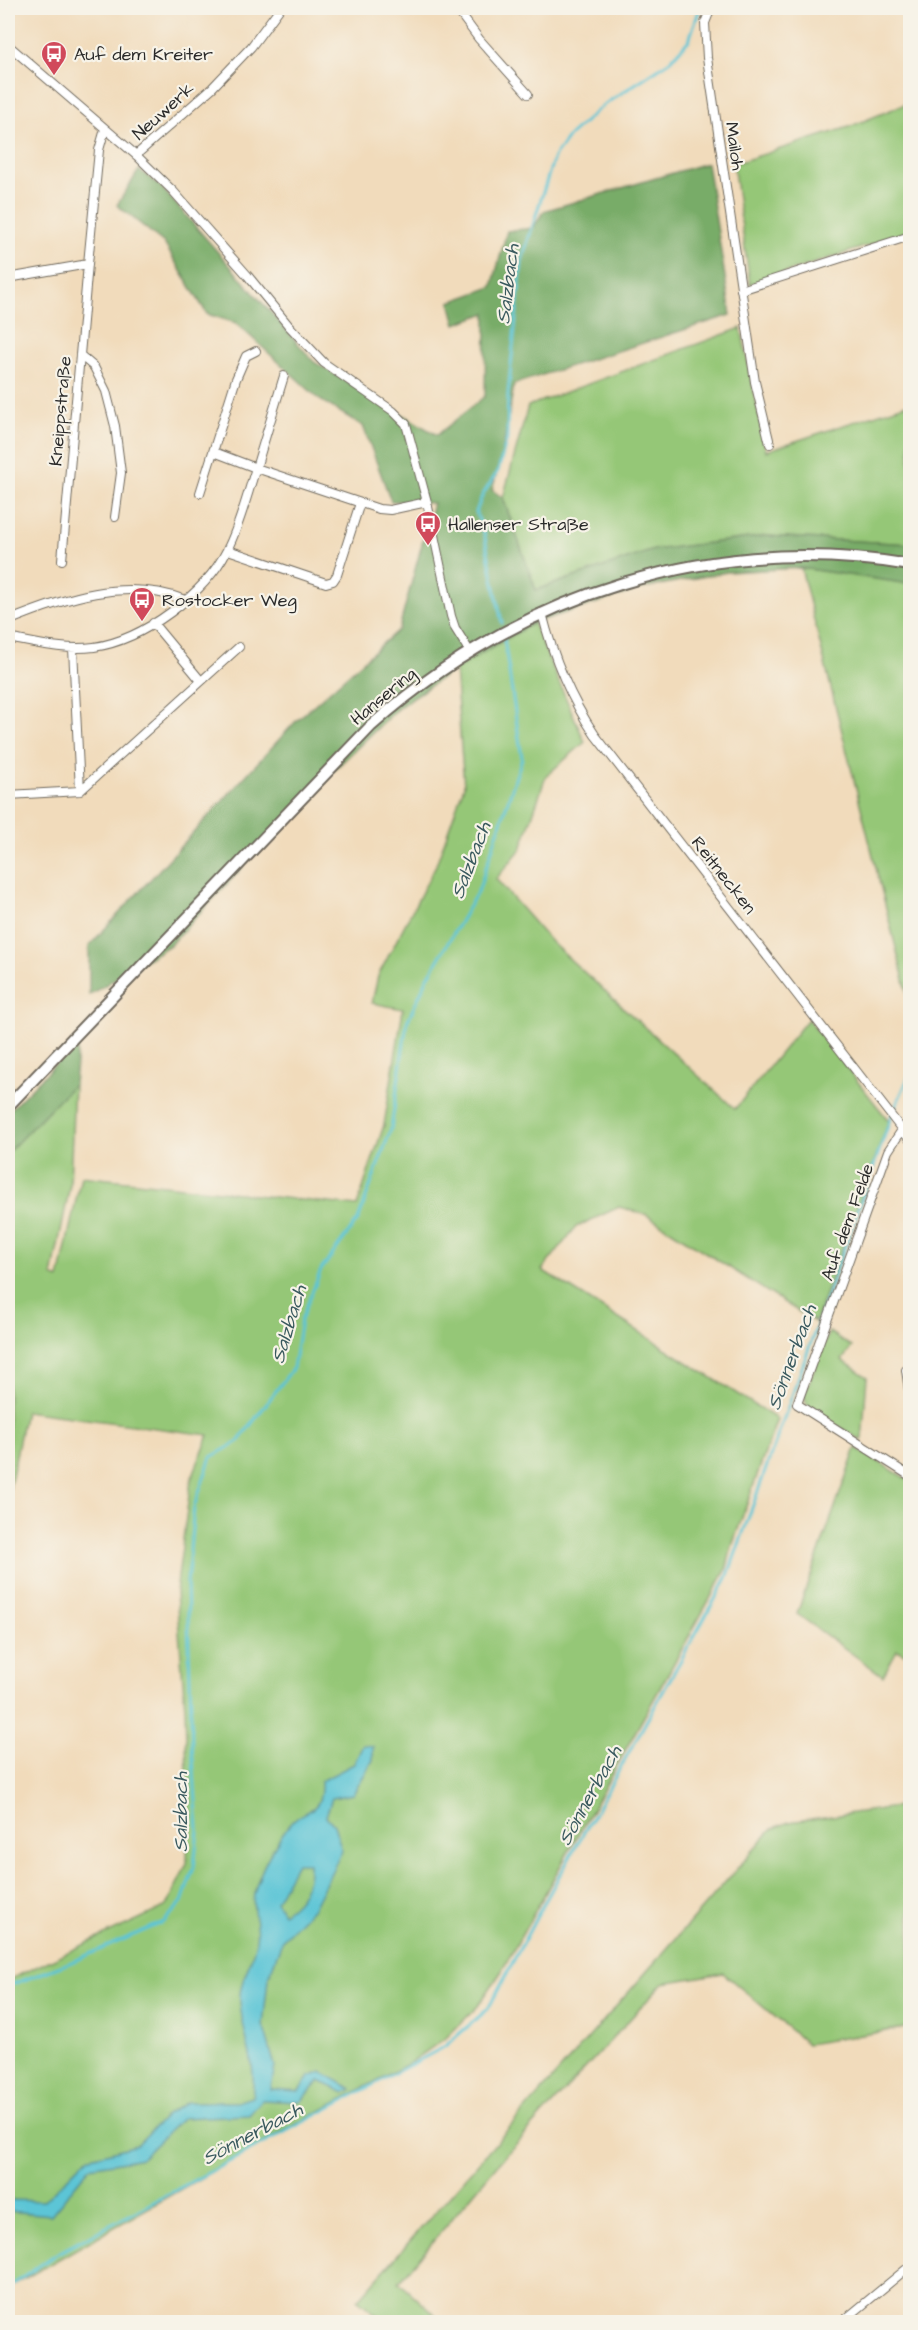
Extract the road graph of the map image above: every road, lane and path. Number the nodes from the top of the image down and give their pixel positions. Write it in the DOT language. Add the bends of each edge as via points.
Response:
graph roads {
  1 [pos="280,8"];
  2 [pos="456,8"];
  3 [pos="711,8"];
  4 [pos="8,45"];
  5 [pos="528,94"];
  6 [pos="105,129"];
  7 [pos="136,155"];
  8 [pos="910,236"];
  9 [pos="88,264"];
  10 [pos="8,278"];
  11 [pos="741,290"];
  12 [pos="256,351"];
  13 [pos="80,355"];
  14 [pos="284,376"];
  15 [pos="770,444"];
  16 [pos="214,452"];
  17 [pos="256,468"];
  18 [pos="200,493"];
  19 [pos="427,502"];
  20 [pos="360,503"];
  21 [pos="115,517"];
  22 [pos="228,550"];
  23 [pos="62,560"];
  24 [pos="910,565"];
  25 [pos="185,600"];
  26 [pos="542,613"];
  27 [pos="8,621"];
  28 [pos="153,623"];
  29 [pos="8,638"];
  30 [pos="238,647"];
  31 [pos="73,648"];
  32 [pos="470,652"];
  33 [pos="201,681"];
  34 [pos="80,791"];
  35 [pos="8,795"];
  36 [pos="8,1106"];
  37 [pos="902,1130"];
  38 [pos="910,1140"];
  39 [pos="910,1371"];
  40 [pos="910,1397"];
  41 [pos="910,1476"];
  42 [pos="910,2266"];
  43 [pos="842,2322"];
  1 -- 7 [label="street, Neuwerk" via="251,47 212,88"];
  2 -- 5 [label="street"];
  3 -- 11 [label="street, Mailoh" via="705,23 707,58"];
  4 -- 6 [label="street"];
  6 -- 7 [label="street"];
  6 -- 9 [label="street, Kneippstraße" via="99,150"];
  7 -- 19 [label="street" via="173,190 324,363 406,424"];
  8 -- 11 [label="street"];
  9 -- 10 [label="street"];
  9 -- 13 [label="street, Kneippstraße"];
  11 -- 15 [label="street, Mailoh" via="755,382"];
  12 -- 16 [label="street" via="246,356"];
  13 -- 21 [label="street" via="94,367 106,391 115,426 121,473"];
  13 -- 23 [label="street, Kneippstraße"];
  14 -- 17 [label="street"];
  16 -- 17 [label="street"];
  16 -- 18 [label="street"];
  17 -- 20 [label="street"];
  17 -- 22 [label="street"];
  19 -- 20 [label="street" via="390,510"];
  19 -- 32 [label="street" via="451,616"];
  20 -- 22 [label="street" via="333,581 326,583"];
  22 -- 25 [label="street" via="212,574"];
  24 -- 26 [label="street, Hansering" via="795,555 714,561 636,578"];
  25 -- 27 [label="street" via="155,591 88,593"];
  25 -- 28 [label="street"];
  26 -- 32 [label="street, Hansering"];
  26 -- 37 [label="street, Reitnecken" via="570,693 591,728"];
  28 -- 31 [label="street" via="121,640"];
  28 -- 33 [label="street"];
  29 -- 31 [label="street"];
  30 -- 33 [label="street"];
  31 -- 34 [label="street"];
  32 -- 36 [label="street, Hansering" via="408,694 364,733"];
  33 -- 34 [label="street"];
  34 -- 35 [label="street"];
  37 -- 38 [label="street, Reitnecken"];
  37 -- 41 [label="street, Auf dem Felde" via="888,1151 797,1404"];
  39 -- 40 [label="street" via="906,1370"];
  42 -- 43 [label="street"];
}
